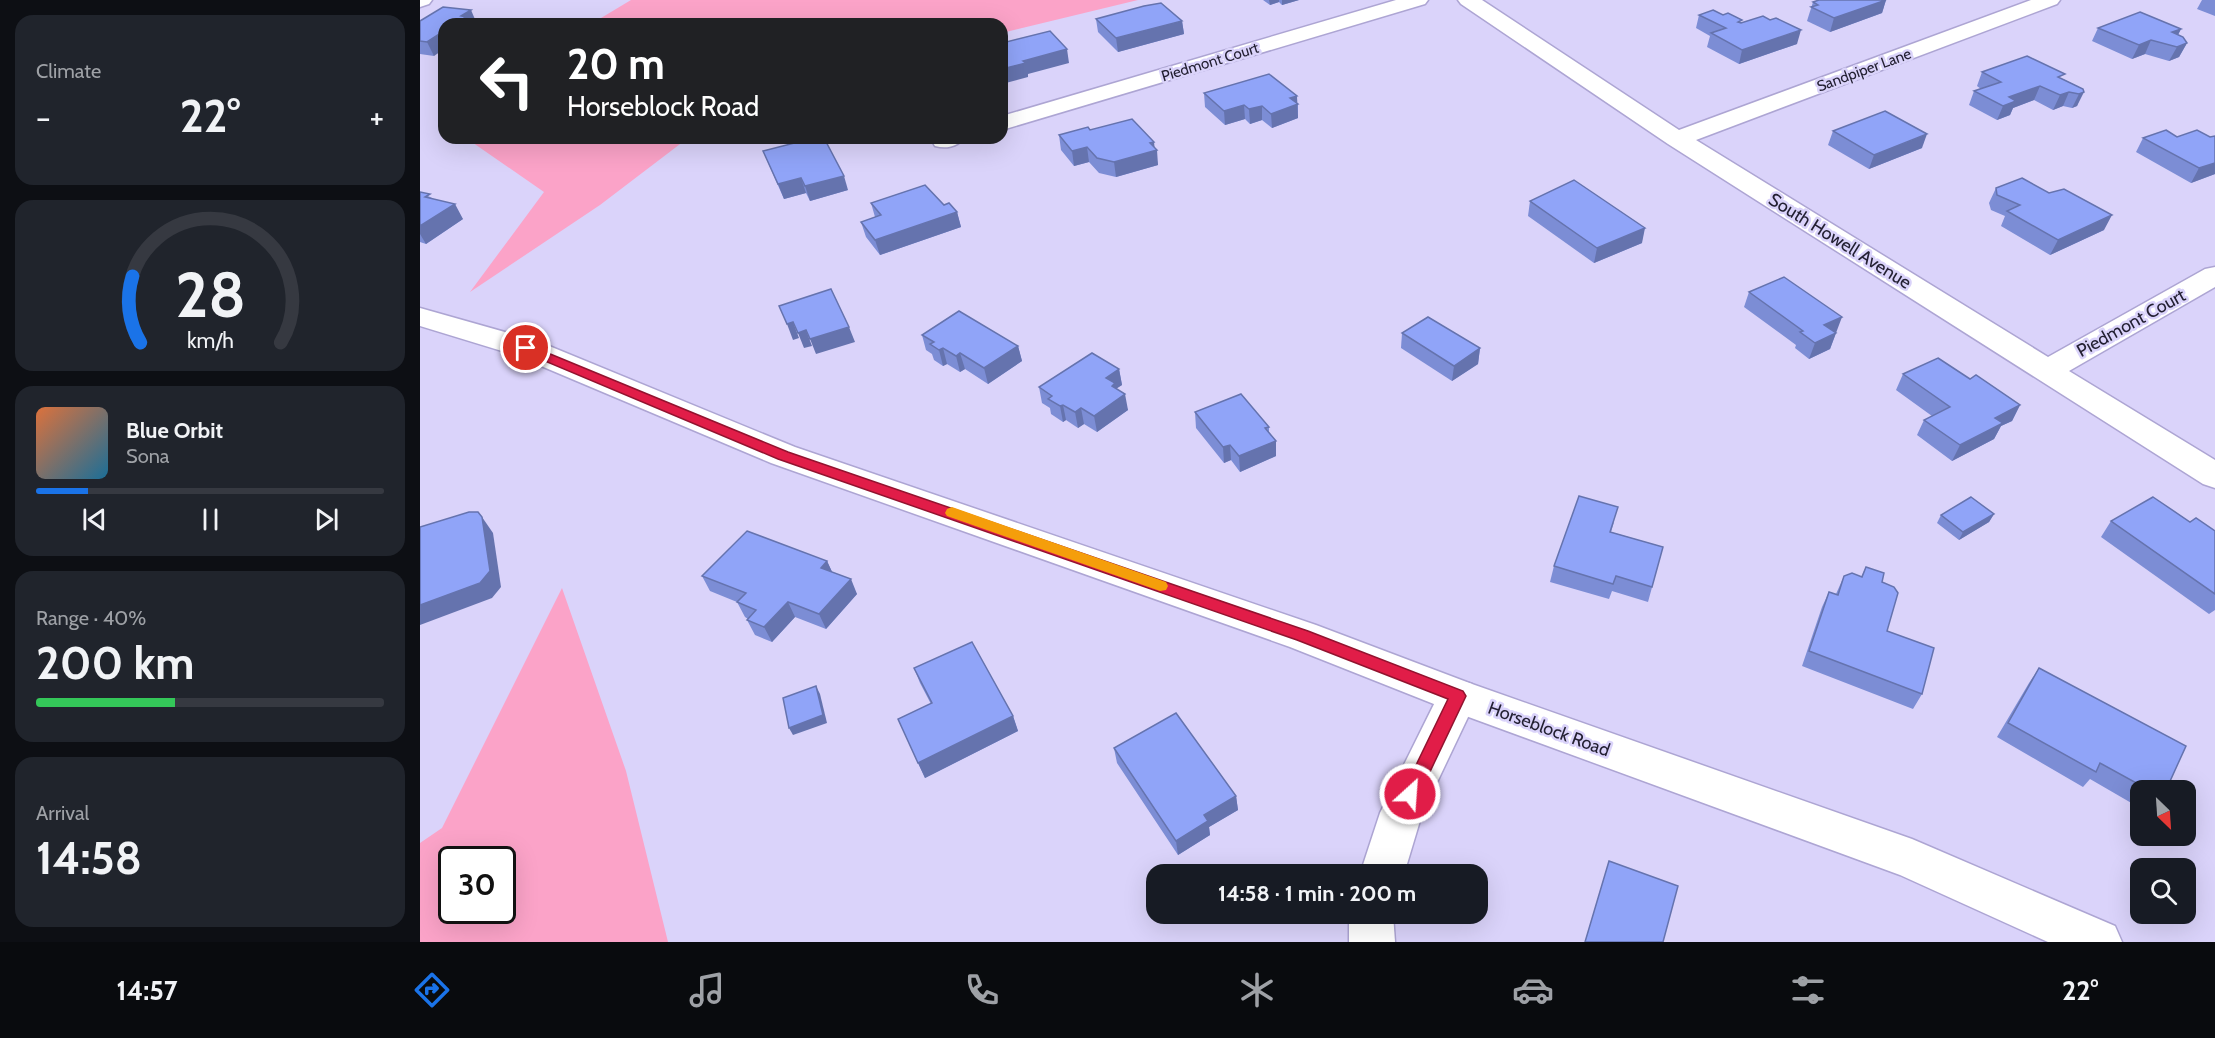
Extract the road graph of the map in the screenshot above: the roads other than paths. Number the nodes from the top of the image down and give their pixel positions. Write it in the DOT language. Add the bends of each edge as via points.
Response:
graph roads {
  1 [pos="1418,0"];
  2 [pos="1468,0"];
  3 [pos="2050,0"];
  4 [pos="1008,121"];
  5 [pos="1677,139"];
  6 [pos="2215,275"];
  7 [pos="420,317"];
  8 [pos="2046,371"];
  9 [pos="2215,476"];
  10 [pos="1458,696"];
  11 [pos="1385,864"];
  12 [pos="1371,924"];
  13 [pos="1372,942"];
  14 [pos="2099,942"];
  1 -- 4 [label="street, Piedmont Court"];
  2 -- 5 [label="street, South Howell Avenue"];
  3 -- 5 [label="street, Sandpiper Lane"];
  5 -- 8 [label="street, South Howell Avenue"];
  6 -- 8 [label="street, Piedmont Court"];
  7 -- 10 [label="street, Horseblock Road" via="526,348 783,455 1303,636"];
  8 -- 9 [label="street, South Howell Avenue"];
  10 -- 11 [label="street" via="1401,813"];
  10 -- 14 [label="street, Horseblock Road" via="1912,859"];
  12 -- 13 [label="street"];
}
